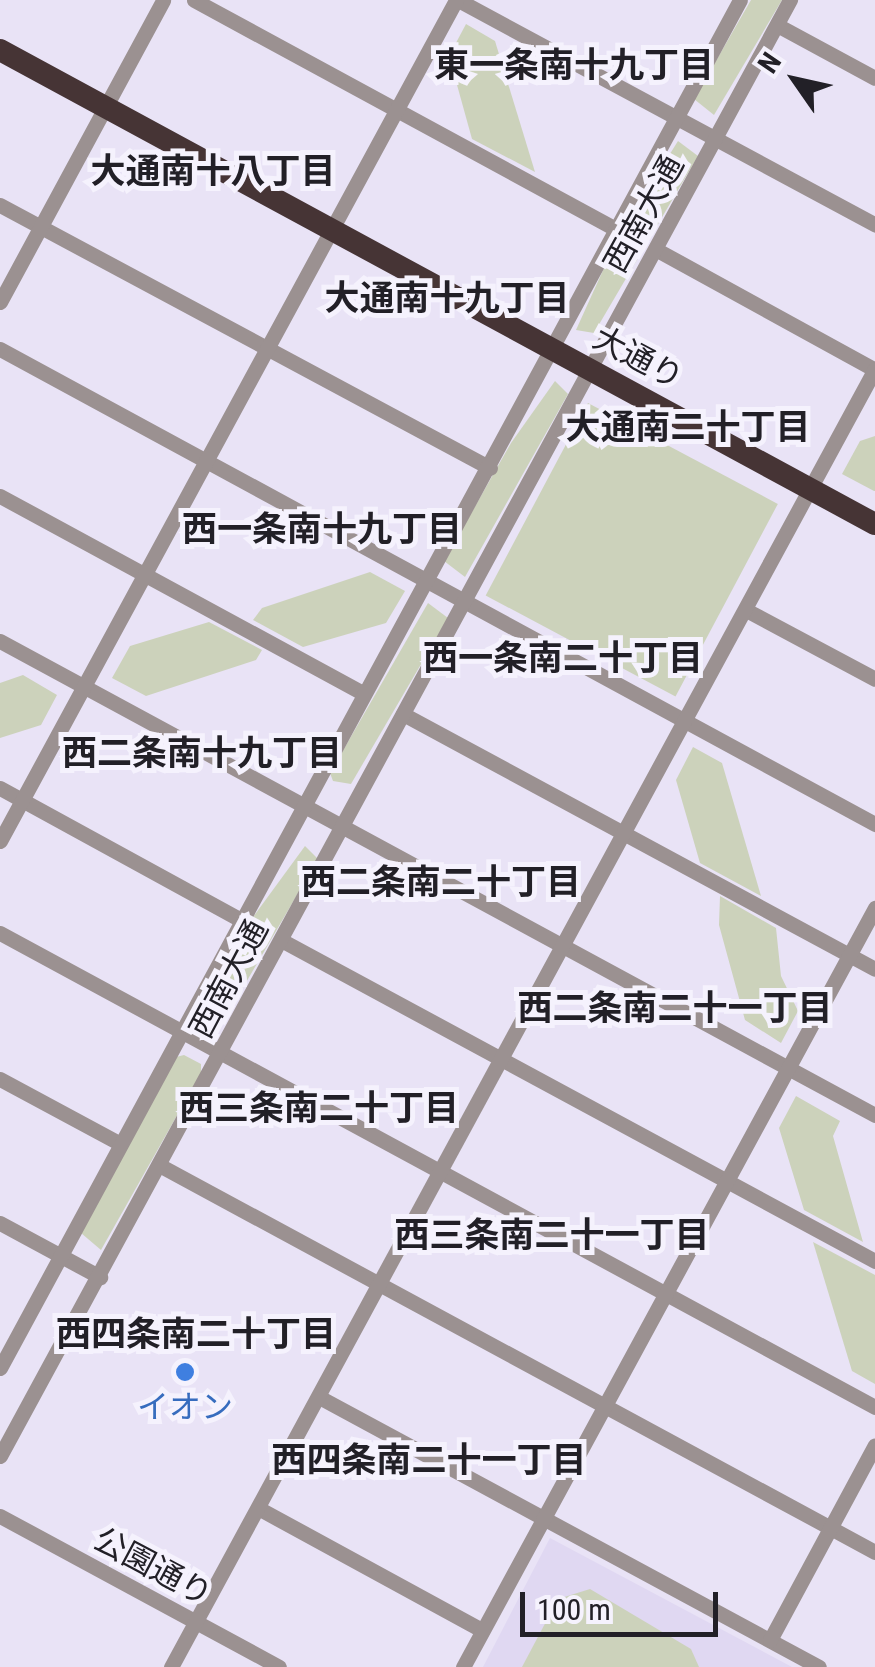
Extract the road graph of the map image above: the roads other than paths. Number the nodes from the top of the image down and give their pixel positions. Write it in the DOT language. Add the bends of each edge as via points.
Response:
graph roads {
  1 [pos="163,0"];
  2 [pos="194,0"];
  3 [pos="457,0"];
  4 [pos="790,0"];
  5 [pos="736,1"];
  6 [pos="777,25"];
  7 [pos="0,50"];
  8 [pos="875,78"];
  9 [pos="106,107"];
  10 [pos="397,108"];
  11 [pos="677,118"];
  12 [pos="716,139"];
  13 [pos="0,205"];
  14 [pos="875,225"];
  15 [pos="41,227"];
  16 [pos="332,228"];
  17 [pos="616,230"];
  18 [pos="657,250"];
  19 [pos="0,302"];
  20 [pos="0,349"];
  21 [pos="266,349"];
  22 [pos="554,350"];
  23 [pos="589,368"];
  24 [pos="875,370"];
  25 [pos="205,461"];
  26 [pos="490,468"];
  27 [pos="811,488"];
  28 [pos="0,496"];
  29 [pos="875,524"];
  30 [pos="145,574"];
  31 [pos="426,581"];
  32 [pos="464,602"];
  33 [pos="746,610"];
  34 [pos="0,641"];
  35 [pos="875,679"];
  36 [pos="84,686"];
  37 [pos="364,694"];
  38 [pos="403,714"];
  39 [pos="685,721"];
  40 [pos="0,788"];
  41 [pos="22,800"];
  42 [pos="305,806"];
  43 [pos="875,824"];
  44 [pos="342,826"];
  45 [pos="624,834"];
  46 [pos="0,841"];
  47 [pos="875,908"];
  48 [pos="242,920"];
  49 [pos="0,934"];
  50 [pos="281,940"];
  51 [pos="564,945"];
  52 [pos="849,955"];
  53 [pos="875,970"];
  54 [pos="182,1032"];
  55 [pos="221,1053"];
  56 [pos="502,1058"];
  57 [pos="788,1068"];
  58 [pos="0,1079"];
  59 [pos="875,1115"];
  60 [pos="119,1143"];
  61 [pos="158,1165"];
  62 [pos="442,1172"];
  63 [pos="728,1180"];
  64 [pos="0,1223"];
  65 [pos="61,1256"];
  66 [pos="875,1261"];
  67 [pos="100,1277"];
  68 [pos="381,1284"];
  69 [pos="667,1292"];
  70 [pos="0,1368"];
  71 [pos="319,1397"];
  72 [pos="604,1405"];
  73 [pos="875,1407"];
  74 [pos="875,1444"];
  75 [pos="0,1456"];
  76 [pos="258,1508"];
  77 [pos="0,1516"];
  78 [pos="543,1518"];
  79 [pos="830,1528"];
  80 [pos="875,1552"];
  81 [pos="196,1622"];
  82 [pos="482,1630"];
  83 [pos="770,1640"];
  84 [pos="171,1667"];
  85 [pos="280,1667"];
  86 [pos="463,1667"];
  87 [pos="819,1667"];
  1 -- 9 [label="street"];
  2 -- 10 [label="street"];
  3 -- 10 [label="street"];
  3 -- 11 [label="street"];
  4 -- 6 [label="street, 西南大通"];
  5 -- 11 [label="street, 西南大通"];
  6 -- 8 [label="street"];
  6 -- 12 [label="street, 西南大通"];
  7 -- 9 [label="highway, 大通り"];
  9 -- 15 [label="street"];
  9 -- 16 [label="highway, 大通り"];
  10 -- 16 [label="street"];
  10 -- 17 [label="street"];
  11 -- 12 [label="street"];
  11 -- 17 [label="street, 西南大通"];
  12 -- 14 [label="street"];
  12 -- 18 [label="street, 西南大通"];
  13 -- 15 [label="street"];
  15 -- 19 [label="street"];
  15 -- 21 [label="street"];
  16 -- 21 [label="street"];
  16 -- 22 [label="highway, 大通り"];
  17 -- 22 [label="street, 西南大通"];
  18 -- 23 [label="street, 西南大通"];
  18 -- 24 [label="street"];
  20 -- 25 [label="street"];
  21 -- 25 [label="street"];
  21 -- 26 [label="street"];
  22 -- 23 [label="highway, 大通り"];
  22 -- 26 [label="street, 西南大通"];
  23 -- 27 [label="highway, 大通り"];
  23 -- 32 [label="street, 西南大通"];
  24 -- 27 [label="street"];
  25 -- 30 [label="street"];
  25 -- 31 [label="street"];
  26 -- 31 [label="street, 西南大通"];
  27 -- 29 [label="highway, 大通り"];
  27 -- 33 [label="street"];
  28 -- 30 [label="street"];
  30 -- 36 [label="street"];
  30 -- 37 [label="street"];
  31 -- 32 [label="street"];
  31 -- 37 [label="street, 西南大通"];
  32 -- 38 [label="street, 西南大通"];
  32 -- 39 [label="street"];
  33 -- 35 [label="street"];
  33 -- 39 [label="street"];
  34 -- 36 [label="street"];
  36 -- 41 [label="street"];
  36 -- 42 [label="street"];
  37 -- 42 [label="street, 西南大通"];
  38 -- 44 [label="street, 西南大通"];
  38 -- 45 [label="street"];
  39 -- 43 [label="street"];
  39 -- 45 [label="street"];
  40 -- 41 [label="street"];
  41 -- 46 [label="street"];
  41 -- 48 [label="street"];
  42 -- 44 [label="street"];
  42 -- 48 [label="street, 西南大通"];
  44 -- 50 [label="street, 西南大通"];
  44 -- 51 [label="street"];
  45 -- 51 [label="street"];
  45 -- 52 [label="street"];
  47 -- 52 [label="street"];
  48 -- 54 [label="street, 西南大通"];
  49 -- 54 [label="street"];
  50 -- 55 [label="street, 西南大通"];
  50 -- 56 [label="street"];
  51 -- 56 [label="street"];
  51 -- 57 [label="street"];
  52 -- 53 [label="street"];
  52 -- 57 [label="street"];
  54 -- 55 [label="street"];
  54 -- 60 [label="street, 西南大通"];
  55 -- 61 [label="street, 西南大通"];
  55 -- 62 [label="street"];
  56 -- 62 [label="street"];
  56 -- 63 [label="street"];
  57 -- 59 [label="street"];
  57 -- 63 [label="street"];
  58 -- 60 [label="street"];
  60 -- 65 [label="street, 西南大通"];
  61 -- 67 [label="street, 西南大通"];
  61 -- 68 [label="street"];
  62 -- 68 [label="street"];
  62 -- 69 [label="street"];
  63 -- 66 [label="street"];
  63 -- 69 [label="street"];
  64 -- 65 [label="street"];
  65 -- 67 [label="street"];
  65 -- 70 [label="street, 西南大通"];
  67 -- 75 [label="street, 西南大通"];
  68 -- 71 [label="street"];
  68 -- 72 [label="street"];
  69 -- 72 [label="street"];
  69 -- 73 [label="street"];
  71 -- 76 [label="street"];
  71 -- 78 [label="street"];
  72 -- 78 [label="street"];
  72 -- 79 [label="street"];
  74 -- 79 [label="street"];
  76 -- 81 [label="street"];
  76 -- 82 [label="street"];
  77 -- 81 [label="street, 公園通り"];
  78 -- 82 [label="street"];
  78 -- 83 [label="street"];
  79 -- 80 [label="street"];
  79 -- 83 [label="street"];
  81 -- 84 [label="street"];
  81 -- 85 [label="street, 公園通り"];
  82 -- 86 [label="street"];
  83 -- 87 [label="street"];
}
